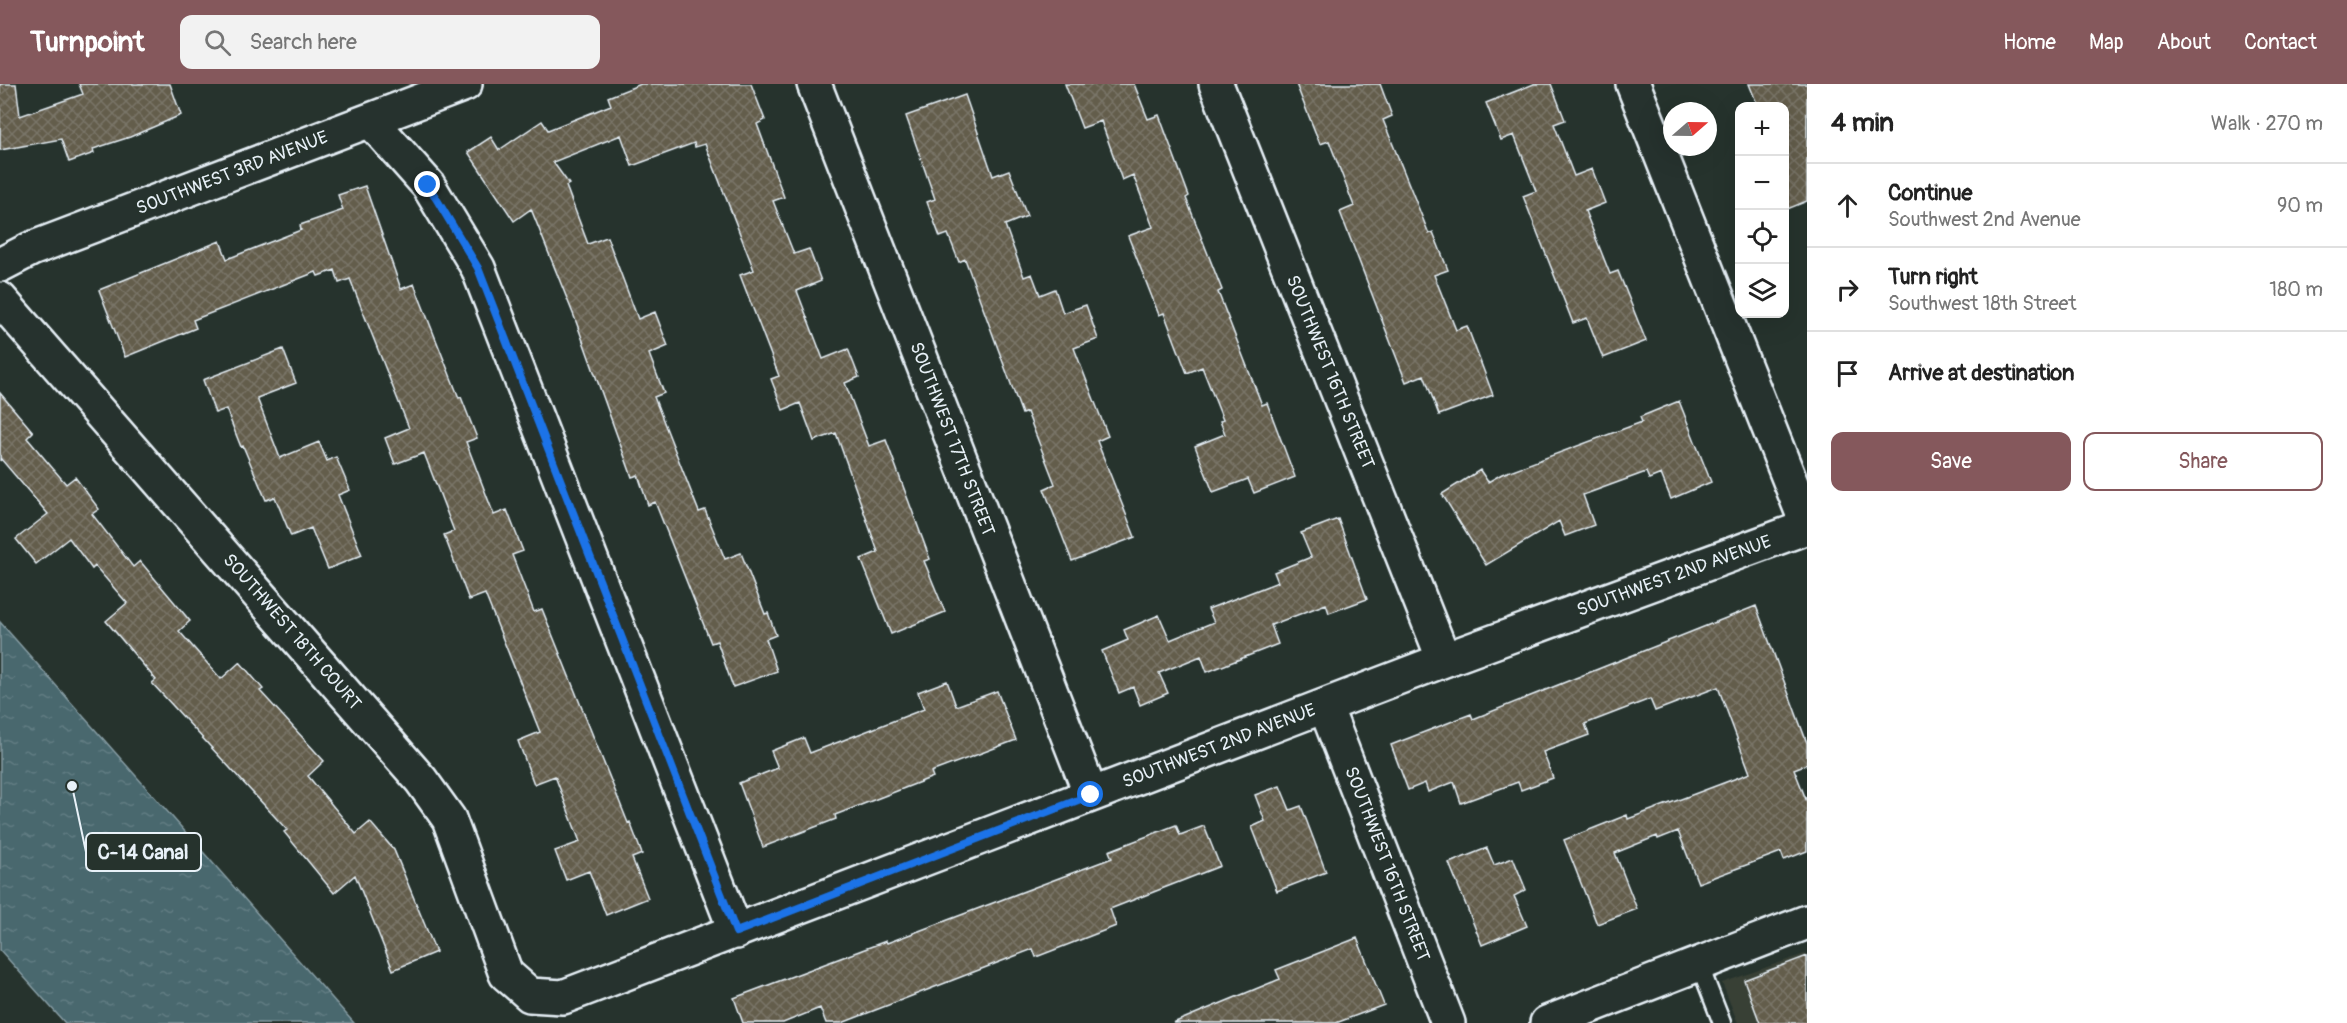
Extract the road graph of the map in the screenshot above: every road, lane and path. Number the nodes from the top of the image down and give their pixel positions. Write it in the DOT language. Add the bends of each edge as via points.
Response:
graph roads {
  1 [pos="465,84"];
  2 [pos="814,84"];
  3 [pos="1216,84"];
  4 [pos="1633,84"];
  5 [pos="371,121"];
  6 [pos="0,265"];
  7 [pos="0,299"];
  8 [pos="1807,525"];
  9 [pos="1444,660"];
  10 [pos="1325,706"];
  11 [pos="1091,795"];
  12 [pos="1807,922"];
  13 [pos="736,932"];
  14 [pos="1699,964"];
  15 [pos="530,995"];
  16 [pos="1448,1023"];
  17 [pos="1547,1023"];
  18 [pos="1722,1023"];
  1 -- 5 [label="street, SOUTHWEST 3RD AVENUE"];
  2 -- 11 [label="street, SOUTHWEST 17TH STREET"];
  3 -- 9 [label="street, SOUTHWEST 16TH STREET"];
  4 -- 8 [label="street"];
  5 -- 6 [label="street, SOUTHWEST 3RD AVENUE" via="31,249"];
  5 -- 13 [label="street" via="428,185 478,268"];
  7 -- 15 [label="street, SOUTHWEST 18TH COURT" via="422,780 449,819 506,974"];
  8 -- 9 [label="street, SOUTHWEST 2ND AVENUE"];
  9 -- 10 [label="street, SOUTHWEST 2ND AVENUE"];
  10 -- 11 [label="street, SOUTHWEST 2ND AVENUE"];
  10 -- 16 [label="street, SOUTHWEST 16TH STREET"];
  11 -- 13 [label="street, SOUTHWEST 2ND AVENUE"];
  12 -- 14 [label="street"];
  13 -- 15 [label="street, SOUTHWEST 2ND AVENUE" via="563,997"];
  14 -- 17 [label="street"];
  14 -- 18 [label="lane"];
}
